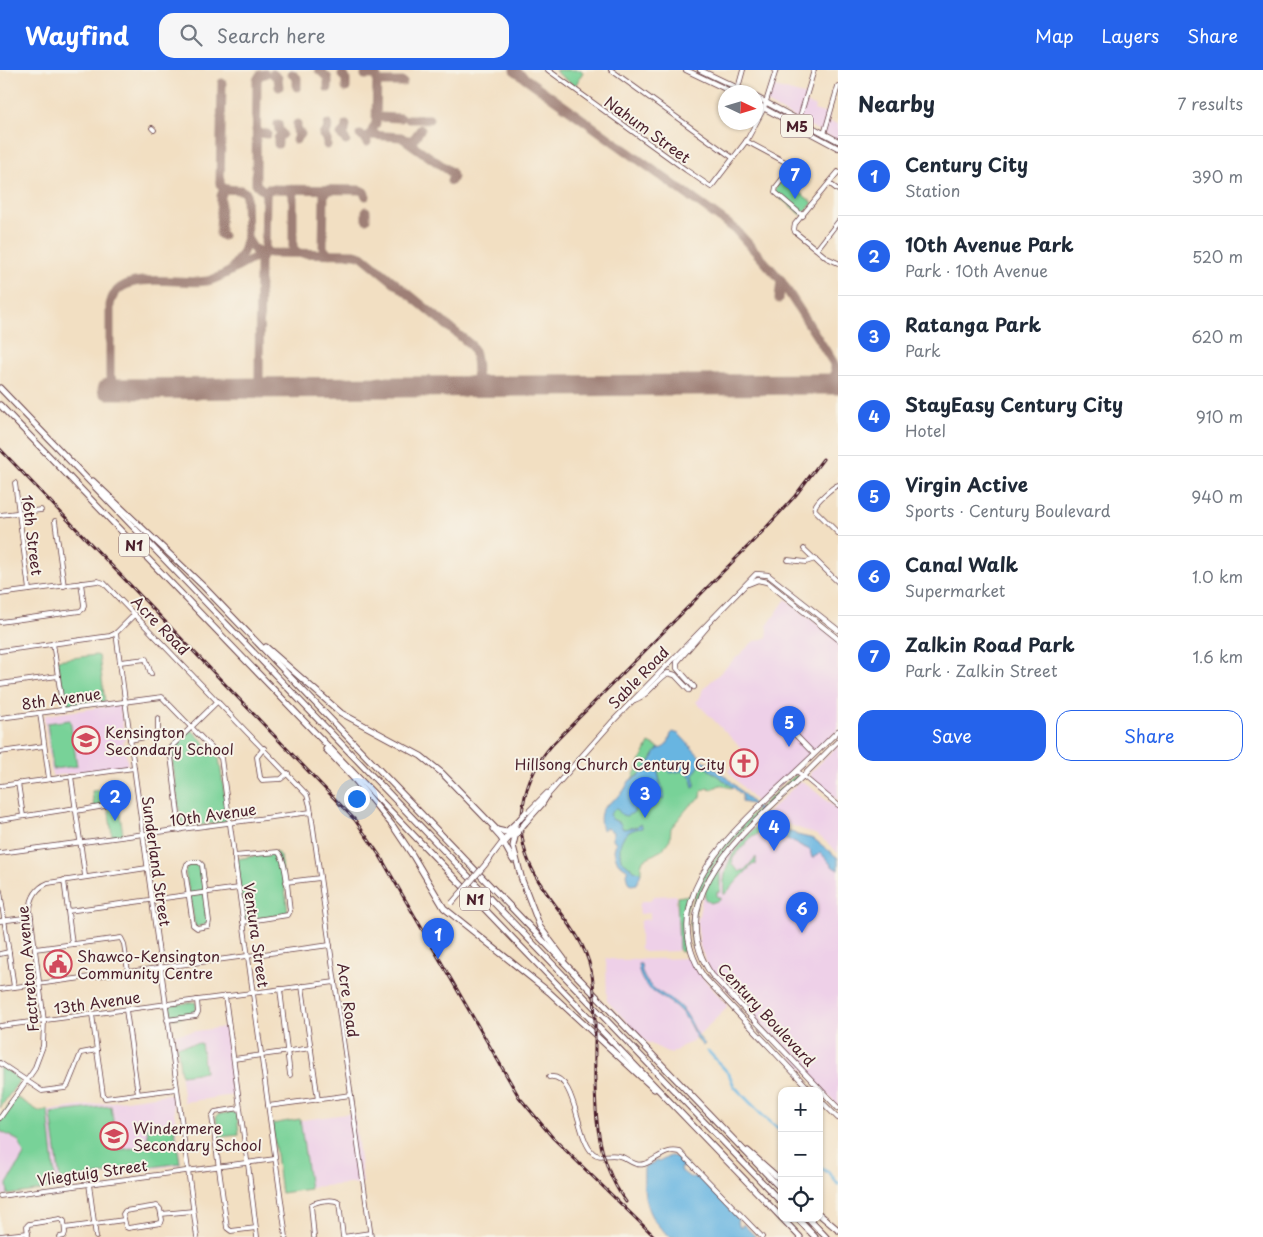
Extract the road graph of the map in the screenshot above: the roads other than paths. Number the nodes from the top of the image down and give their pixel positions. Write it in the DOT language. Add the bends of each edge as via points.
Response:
graph roads {
  1 [pos="550,70"];
  2 [pos="611,70"];
  3 [pos="686,70"];
  4 [pos="701,70"];
  5 [pos="743,70"];
  6 [pos="776,70"];
  7 [pos="814,70"];
  8 [pos="718,85"];
  9 [pos="732,85"];
  10 [pos="739,85"];
  11 [pos="838,86"];
  12 [pos="765,105"];
  13 [pos="800,120"];
  14 [pos="824,134"];
  15 [pos="746,140"];
  16 [pos="838,141"];
  17 [pos="838,148"];
  18 [pos="734,158"];
  19 [pos="838,172"];
  20 [pos="829,183"];
  21 [pos="838,190"];
  22 [pos="803,216"];
  23 [pos="838,222"];
  24 [pos="817,249"];
  25 [pos="838,263"];
  26 [pos="0,388"];
  27 [pos="0,405"];
  28 [pos="57,449"];
  29 [pos="15,483"];
  30 [pos="837,485"];
  31 [pos="41,510"];
  32 [pos="18,512"];
  33 [pos="0,515"];
  34 [pos="55,521"];
  35 [pos="838,533"];
  36 [pos="804,549"];
  37 [pos="788,560"];
  38 [pos="815,560"];
  39 [pos="838,582"];
  40 [pos="81,583"];
  41 [pos="64,586"];
  42 [pos="744,586"];
  43 [pos="29,590"];
  44 [pos="0,594"];
  45 [pos="135,614"];
  46 [pos="712,620"];
  47 [pos="0,622"];
  48 [pos="237,622"];
  49 [pos="838,630"];
  50 [pos="116,633"];
  51 [pos="838,639"];
  52 [pos="53,643"];
  53 [pos="0,650"];
  54 [pos="120,662"];
  55 [pos="151,674"];
  56 [pos="58,676"];
  57 [pos="0,684"];
  58 [pos="269,684"];
  59 [pos="694,687"];
  60 [pos="689,690"];
  61 [pos="633,700"];
  62 [pos="125,701"];
  63 [pos="218,701"];
  64 [pos="63,710"];
  65 [pos="40,713"];
  66 [pos="0,718"];
  67 [pos="158,718"];
  68 [pos="783,722"];
  69 [pos="192,726"];
  70 [pos="838,731"];
  71 [pos="130,740"];
  72 [pos="838,741"];
  73 [pos="44,746"];
  74 [pos="264,748"];
  75 [pos="0,752"];
  76 [pos="813,753"];
  77 [pos="134,768"];
  78 [pos="797,771"];
  79 [pos="288,773"];
  80 [pos="71,776"];
  81 [pos="803,776"];
  82 [pos="49,779"];
  83 [pos="18,783"];
  84 [pos="0,786"];
  85 [pos="552,789"];
  86 [pos="547,796"];
  87 [pos="838,805"];
  88 [pos="105,806"];
  89 [pos="76,809"];
  90 [pos="311,812"];
  91 [pos="23,816"];
  92 [pos="484,817"];
  93 [pos="0,820"];
  94 [pos="523,820"];
  95 [pos="230,823"];
  96 [pos="180,830"];
  97 [pos="142,834"];
  98 [pos="80,843"];
  99 [pos="502,844"];
  100 [pos="732,845"];
  101 [pos="0,854"];
  102 [pos="234,856"];
  103 [pos="712,857"];
  104 [pos="147,868"];
  105 [pos="520,874"];
  106 [pos="85,876"];
  107 [pos="320,878"];
  108 [pos="64,880"];
  109 [pos="286,882"];
  110 [pos="239,888"];
  111 [pos="0,891"];
  112 [pos="205,893"];
  113 [pos="189,895"];
  114 [pos="151,900"];
  115 [pos="446,910"];
  116 [pos="68,911"];
  117 [pos="31,917"];
  118 [pos="2,921"];
  119 [pos="243,922"];
  120 [pos="72,944"];
  121 [pos="330,945"];
  122 [pos="35,949"];
  123 [pos="9,952"];
  124 [pos="0,954"];
  125 [pos="248,956"];
  126 [pos="160,967"];
  127 [pos="128,972"];
  128 [pos="581,981"];
  129 [pos="335,982"];
  130 [pos="40,984"];
  131 [pos="302,986"];
  132 [pos="14,987"];
  133 [pos="0,989"];
  134 [pos="280,989"];
  135 [pos="253,993"];
  136 [pos="225,996"];
  137 [pos="197,1000"];
  138 [pos="165,1004"];
  139 [pos="126,1010"];
  140 [pos="92,1014"];
  141 [pos="167,1020"];
  142 [pos="44,1021"];
  143 [pos="0,1026"];
  144 [pos="311,1048"];
  145 [pos="96,1050"];
  146 [pos="287,1051"];
  147 [pos="261,1055"];
  148 [pos="234,1059"];
  149 [pos="0,1063"];
  150 [pos="290,1075"];
  151 [pos="549,1077"];
  152 [pos="27,1080"];
  153 [pos="807,1087"];
  154 [pos="176,1089"];
  155 [pos="138,1094"];
  156 [pos="352,1096"];
  157 [pos="318,1100"];
  158 [pos="823,1103"];
  159 [pos="268,1106"];
  160 [pos="240,1108"];
  161 [pos="838,1108"];
  162 [pos="682,1114"];
  163 [pos="709,1115"];
  164 [pos="0,1118"];
  165 [pos="838,1118"];
  166 [pos="275,1158"];
  167 [pos="247,1162"];
  168 [pos="218,1166"];
  169 [pos="187,1170"];
  170 [pos="778,1177"];
  171 [pos="89,1184"];
  172 [pos="778,1186"];
  173 [pos="0,1196"];
  174 [pos="778,1199"];
  175 [pos="193,1211"];
  176 [pos="161,1214"];
  177 [pos="823,1217"];
  178 [pos="124,1220"];
  179 [pos="801,1222"];
  180 [pos="812,1222"];
  181 [pos="95,1224"];
  182 [pos="65,1228"];
  183 [pos="256,1228"];
  184 [pos="838,1230"];
  185 [pos="28,1235"];
  186 [pos="370,1235"];
  187 [pos="0,1236"];
  188 [pos="60,1237"];
  189 [pos="96,1237"];
  190 [pos="197,1237"];
  191 [pos="257,1237"];
  192 [pos="286,1237"];
  193 [pos="314,1237"];
  194 [pos="762,1237"];
  195 [pos="800,1237"];
  196 [pos="815,1237"];
  197 [pos="826,1237"];
  1 -- 18 [label="street, Nahum Street" via="711,187"];
  2 -- 18 [label="street"];
  3 -- 8 [label="main road"];
  4 -- 9 [label="main road"];
  5 -- 10 [label="street"];
  6 -- 12 [label="street"];
  7 -- 13 [label="street"];
  11 -- 14 [label="street"];
  12 -- 13 [label="main road, M5"];
  12 -- 15 [label="street"];
  12 -- 17 [label="main road, M5"];
  13 -- 14 [label="main road, M5"];
  14 -- 16 [label="main road, M5"];
  15 -- 18 [label="street"];
  15 -- 22 [label="street" via="792,166 775,190"];
  19 -- 20 [label="street"];
  20 -- 21 [label="street"];
  20 -- 22 [label="street"];
  22 -- 24 [label="street" via="795,232"];
  23 -- 24 [label="street"];
  24 -- 25 [label="street"];
  26 -- 28 [label="highway, N1"];
  27 -- 58 [label="highway, N1"];
  28 -- 48 [label="highway" via="169,553"];
  28 -- 174 [label="highway, N1"];
  29 -- 32 [label="street, 16th Street"];
  30 -- 35 [label="street" via="815,508"];
  31 -- 32 [label="street"];
  32 -- 33 [label="street"];
  32 -- 43 [label="street, 16th Street"];
  34 -- 41 [label="street"];
  36 -- 38 [label="street"];
  37 -- 38 [label="street"];
  38 -- 39 [label="street"];
  40 -- 41 [label="street"];
  40 -- 45 [label="street, Acre Road" via="103,582"];
  40 -- 47 [label="street" via="84,605 80,612"];
  41 -- 43 [label="street"];
  42 -- 46 [label="main road, Sable Road"];
  42 -- 49 [label="main road, Sable Road" via="756,574 772,578"];
  42 -- 51 [label="main road, Sable Road" via="755,580 771,585"];
  43 -- 44 [label="street"];
  45 -- 50 [label="street"];
  45 -- 63 [label="street, Acre Road"];
  46 -- 59 [label="main road" via="677,662 677,668"];
  46 -- 61 [label="main road, Sable Road"];
  48 -- 92 [label="highway" via="341,713 421,756"];
  48 -- 128 [label="highway"];
  50 -- 52 [label="street"];
  50 -- 54 [label="street, Sunderland Street"];
  52 -- 53 [label="street"];
  52 -- 56 [label="street"];
  54 -- 55 [label="street" via="146,659"];
  54 -- 62 [label="street, Sunderland Street"];
  56 -- 57 [label="street"];
  56 -- 64 [label="street"];
  58 -- 115 [label="highway" via="392,826"];
  58 -- 162 [label="highway, N1"];
  60 -- 61 [label="main road" via="675,675 668,673 641,697"];
  61 -- 85 [label="main road, Sable Road"];
  62 -- 64 [label="street, 8th Avenue"];
  62 -- 69 [label="street, Ventura Street" via="162,697"];
  62 -- 71 [label="street, Sunderland Street"];
  63 -- 69 [label="street"];
  63 -- 74 [label="street, Acre Road"];
  64 -- 65 [label="street, 8th Avenue"];
  65 -- 66 [label="street, 8th Avenue"];
  65 -- 73 [label="street"];
  67 -- 71 [label="street" via="156,735"];
  68 -- 76 [label="street"];
  69 -- 95 [label="street, Ventura Street" via="220,757"];
  69 -- 96 [label="street" via="169,750"];
  70 -- 78 [label="main road, Century Boulevard"];
  71 -- 77 [label="street, Sunderland Street"];
  72 -- 81 [label="main road, Century Boulevard"];
  73 -- 75 [label="street"];
  73 -- 82 [label="street"];
  74 -- 79 [label="street, Acre Road"];
  74 -- 79 [label="street" via="258,757 262,780 281,779"];
  77 -- 80 [label="street"];
  77 -- 97 [label="street, Sunderland Street"];
  78 -- 81 [label="street"];
  78 -- 103 [label="main road, Century Boulevard"];
  79 -- 90 [label="street, Acre Road" via="307,795"];
  80 -- 82 [label="street"];
  80 -- 89 [label="street"];
  81 -- 87 [label="street"];
  81 -- 100 [label="main road, Century Boulevard"];
  82 -- 83 [label="street"];
  83 -- 84 [label="street"];
  83 -- 91 [label="street"];
  85 -- 86 [label="main road, Sable Road"];
  85 -- 94 [label="main road, Sable Road"];
  86 -- 94 [label="highway"];
  88 -- 89 [label="street"];
  89 -- 91 [label="street"];
  89 -- 98 [label="street"];
  90 -- 95 [label="street, 10th Avenue"];
  90 -- 107 [label="street, Acre Road"];
  91 -- 93 [label="street"];
  92 -- 94 [label="highway" via="501,831 509,830"];
  92 -- 99 [label="highway"];
  94 -- 99 [label="main road, Sable Road"];
  94 -- 105 [label="highway" via="513,846"];
  95 -- 96 [label="street, 10th Avenue"];
  95 -- 102 [label="street, Ventura Street"];
  96 -- 97 [label="street, 10th Avenue"];
  97 -- 98 [label="street, 10th Avenue"];
  97 -- 104 [label="street, Sunderland Street"];
  98 -- 101 [label="street, 10th Avenue"];
  98 -- 106 [label="street"];
  99 -- 105 [label="highway"];
  99 -- 115 [label="main road, Sable Road, bridge"];
  100 -- 103 [label="main road" via="718,858"];
  100 -- 161 [label="main road, Century Boulevard" via="710,877 697,910 696,931 701,957 717,982"];
  102 -- 109 [label="street" via="278,852 282,856"];
  102 -- 110 [label="street, Ventura Street"];
  103 -- 153 [label="main road, Century Boulevard" via="698,882 689,909 688,932 693,956 712,987"];
  104 -- 106 [label="street, Factreton Avenue"];
  104 -- 114 [label="street, Sunderland Street"];
  105 -- 128 [label="highway" via="540,927"];
  106 -- 108 [label="street, Factreton Avenue"];
  107 -- 109 [label="street"];
  107 -- 121 [label="street, Acre Road"];
  108 -- 116 [label="street"];
  108 -- 117 [label="street, Factreton Avenue" via="48,882 36,891 30,905"];
  109 -- 119 [label="street" via="288,915"];
  110 -- 112 [label="street"];
  110 -- 119 [label="street, Ventura Street"];
  111 -- 118 [label="street"];
  112 -- 113 [label="street"];
  112 -- 113 [label="street" via="202,865 192,862 185,868"];
  112 -- 113 [label="street" via="209,924 200,928 193,925"];
  113 -- 114 [label="street"];
  114 -- 116 [label="street"];
  114 -- 126 [label="street, Sunderland Street"];
  115 -- 162 [label="highway" via="549,992"];
  116 -- 120 [label="street"];
  117 -- 118 [label="street"];
  117 -- 122 [label="street, Factreton Avenue"];
  118 -- 123 [label="street"];
  119 -- 125 [label="street, Ventura Street"];
  120 -- 122 [label="street"];
  120 -- 127 [label="street" via="121,938"];
  121 -- 125 [label="street"];
  121 -- 129 [label="street, Acre Road"];
  122 -- 130 [label="street, Factreton Avenue"];
  123 -- 124 [label="street"];
  123 -- 132 [label="street"];
  125 -- 126 [label="street"];
  125 -- 135 [label="street, Ventura Street"];
  126 -- 127 [label="street"];
  126 -- 138 [label="street, Sunderland Street"];
  127 -- 130 [label="street"];
  128 -- 163 [label="highway"];
  129 -- 131 [label="street, 13th Avenue"];
  129 -- 156 [label="street, Acre Road"];
  130 -- 132 [label="street"];
  130 -- 142 [label="street, Factreton Avenue"];
  131 -- 134 [label="street, 13th Avenue"];
  131 -- 144 [label="street"];
  132 -- 133 [label="street"];
  134 -- 135 [label="street, 13th Avenue"];
  134 -- 146 [label="street"];
  135 -- 136 [label="street, 13th Avenue"];
  135 -- 147 [label="street, Ventura Street"];
  136 -- 137 [label="street, 13th Avenue"];
  136 -- 148 [label="street"];
  137 -- 138 [label="street, 13th Avenue"];
  137 -- 141 [label="street" via="196,1016"];
  138 -- 139 [label="street, 13th Avenue"];
  138 -- 141 [label="street, Sunderland Street"];
  139 -- 140 [label="street, 13th Avenue"];
  139 -- 155 [label="street"];
  140 -- 142 [label="street, 13th Avenue"];
  140 -- 145 [label="street"];
  141 -- 154 [label="street, Sunderland Street"];
  142 -- 143 [label="street, 13th Avenue"];
  142 -- 152 [label="street, Factreton Avenue" via="42,1051"];
  144 -- 146 [label="street"];
  144 -- 157 [label="street"];
  145 -- 152 [label="street" via="80,1053 65,1088 42,1091"];
  145 -- 155 [label="street" via="105,1098"];
  146 -- 147 [label="street"];
  146 -- 150 [label="street"];
  147 -- 148 [label="street"];
  147 -- 159 [label="street, Ventura Street"];
  148 -- 160 [label="street"];
  149 -- 152 [label="street"];
  151 -- 194 [label="street" via="556,1076 568,1090 587,1145 594,1154 618,1155 640,1165 669,1151 680,1152"];
  152 -- 164 [label="street, Factreton Avenue"];
  154 -- 155 [label="street"];
  154 -- 169 [label="street, Sunderland Street"];
  156 -- 157 [label="street"];
  156 -- 186 [label="street, Acre Road"];
  157 -- 159 [label="street"];
  158 -- 165 [label="main road"];
  159 -- 166 [label="street, Ventura Street"];
  160 -- 167 [label="street"];
  160 -- 168 [label="street" via="213,1113"];
  162 -- 195 [label="highway, N1"];
  163 -- 170 [label="highway"];
  163 -- 172 [label="highway"];
  166 -- 167 [label="street, Vliegtuig Street"];
  166 -- 192 [label="street, Ventura Street"];
  167 -- 168 [label="street, Vliegtuig Street"];
  167 -- 183 [label="street"];
  168 -- 169 [label="street, Vliegtuig Street"];
  168 -- 183 [label="street" via="227,1228 233,1231"];
  169 -- 171 [label="street, Vliegtuig Street"];
  169 -- 175 [label="street, Sunderland Street"];
  171 -- 173 [label="street, Vliegtuig Street"];
  171 -- 181 [label="street"];
  175 -- 176 [label="street"];
  175 -- 190 [label="street, Sunderland Street"];
  176 -- 178 [label="street" via="159,1207 149,1207 125,1211"];
  176 -- 178 [label="street" via="160,1224 127,1228"];
  177 -- 184 [label="highway"];
  178 -- 181 [label="street"];
  179 -- 196 [label="highway"];
  180 -- 197 [label="highway"];
  181 -- 182 [label="street"];
  181 -- 189 [label="street"];
  182 -- 185 [label="street" via="63,1220 29,1224"];
  182 -- 188 [label="street" via="65,1235"];
  183 -- 191 [label="street"];
  185 -- 187 [label="street"];
  186 -- 193 [label="street" via="343,1237 338,1203 334,1200 311,1205"];
}
